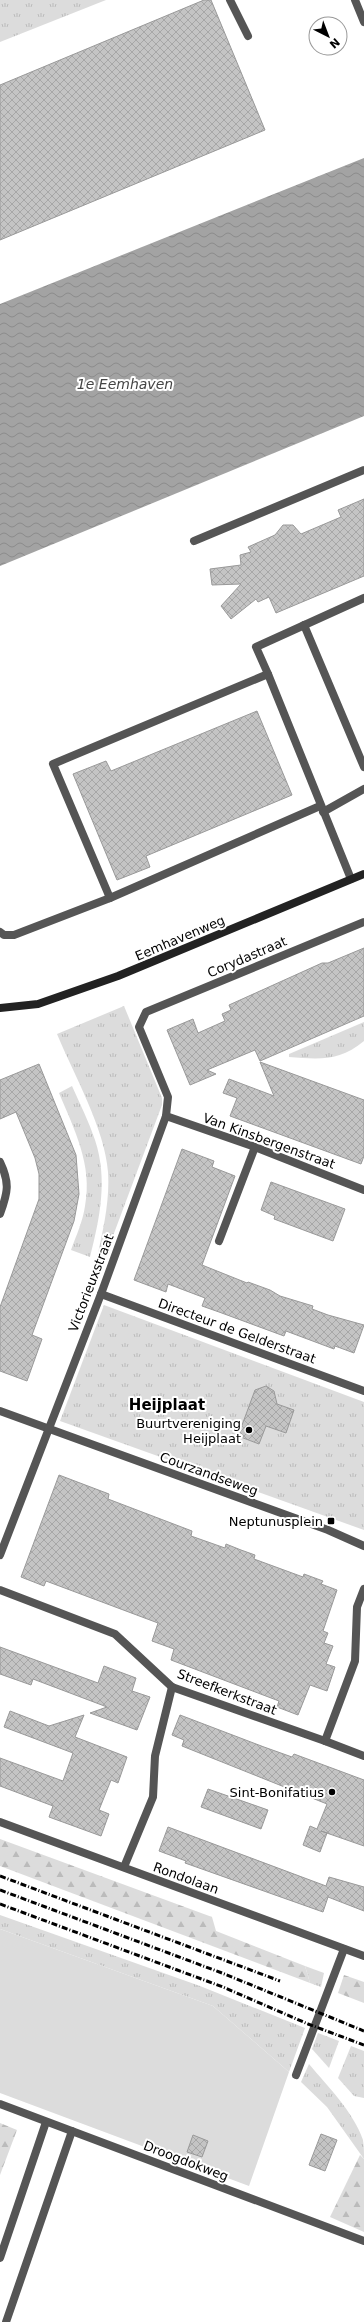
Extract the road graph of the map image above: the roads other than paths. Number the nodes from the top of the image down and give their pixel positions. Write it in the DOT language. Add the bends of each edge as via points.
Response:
graph roads {
  1 [pos="230,0"];
  2 [pos="356,0"];
  3 [pos="364,22"];
  4 [pos="248,36"];
  5 [pos="364,470"];
  6 [pos="194,541"];
  7 [pos="364,598"];
  8 [pos="304,624"];
  9 [pos="268,674"];
  10 [pos="364,767"];
  11 [pos="364,789"];
  12 [pos="322,809"];
  13 [pos="364,874"];
  14 [pos="351,879"];
  15 [pos="110,898"];
  16 [pos="364,922"];
  17 [pos="0,932"];
  18 [pos="0,1008"];
  19 [pos="142,1018"];
  20 [pos="166,1116"];
  21 [pos="254,1147"];
  22 [pos="0,1162"];
  23 [pos="364,1190"];
  24 [pos="0,1214"];
  25 [pos="219,1241"];
  26 [pos="100,1294"];
  27 [pos="364,1391"];
  28 [pos="0,1411"];
  29 [pos="48,1428"];
  30 [pos="364,1546"];
  31 [pos="0,1555"];
  32 [pos="364,1589"];
  33 [pos="0,1590"];
  34 [pos="172,1687"];
  35 [pos="325,1741"];
  36 [pos="364,1756"];
  37 [pos="0,1822"];
  38 [pos="124,1867"];
  39 [pos="344,1949"];
  40 [pos="364,1956"];
  41 [pos="296,2074"];
  42 [pos="0,2104"];
  43 [pos="46,2122"];
  44 [pos="72,2131"];
  45 [pos="364,2241"];
  46 [pos="0,2258"];
  47 [pos="6,2322"];
  1 -- 4 [label="street"];
  2 -- 3 [label="street"];
  5 -- 6 [label="street"];
  7 -- 8 [label="street"];
  8 -- 9 [label="street" via="256,647"];
  8 -- 10 [label="street"];
  9 -- 12 [label="street"];
  9 -- 15 [label="street" via="53,764"];
  11 -- 12 [label="street"];
  12 -- 14 [label="street"];
  12 -- 15 [label="street"];
  13 -- 14 [label="street, Eemhavenweg"];
  14 -- 18 [label="street, Eemhavenweg" via="118,976 38,1004"];
  15 -- 17 [label="street" via="14,935 4,935"];
  16 -- 19 [label="street, Corydastraat" via="146,1012"];
  19 -- 20 [label="street, Victorieuxstraat" via="138,1027 168,1097"];
  20 -- 21 [label="street, Van Kinsbergenstraat"];
  20 -- 26 [label="street, Victorieuxstraat"];
  21 -- 23 [label="street, Van Kinsbergenstraat"];
  21 -- 25 [label="street"];
  22 -- 24 [label="street" via="8,1184"];
  26 -- 27 [label="street, Directeur de Gelderstraat"];
  26 -- 29 [label="street, Victorieuxstraat"];
  28 -- 29 [label="street, Courzandseweg"];
  29 -- 30 [label="street, Courzandseweg" via="328,1530"];
  29 -- 31 [label="street, Victorieuxstraat"];
  32 -- 35 [label="street" via="357,1607 355,1661"];
  33 -- 34 [label="street, Streefkerkstraat" via="115,1634"];
  34 -- 35 [label="street, Streefkerkstraat"];
  34 -- 38 [label="street" via="155,1756 153,1797"];
  35 -- 36 [label="street, Streefkerkstraat"];
  37 -- 38 [label="street, Rondolaan"];
  38 -- 39 [label="street, Rondolaan"];
  39 -- 40 [label="street, Rondolaan"];
  39 -- 41 [label="street"];
  42 -- 43 [label="street, Droogdokweg"];
  43 -- 44 [label="street, Droogdokweg"];
  43 -- 46 [label="street"];
  44 -- 45 [label="street, Droogdokweg"];
  44 -- 47 [label="street"];
}
